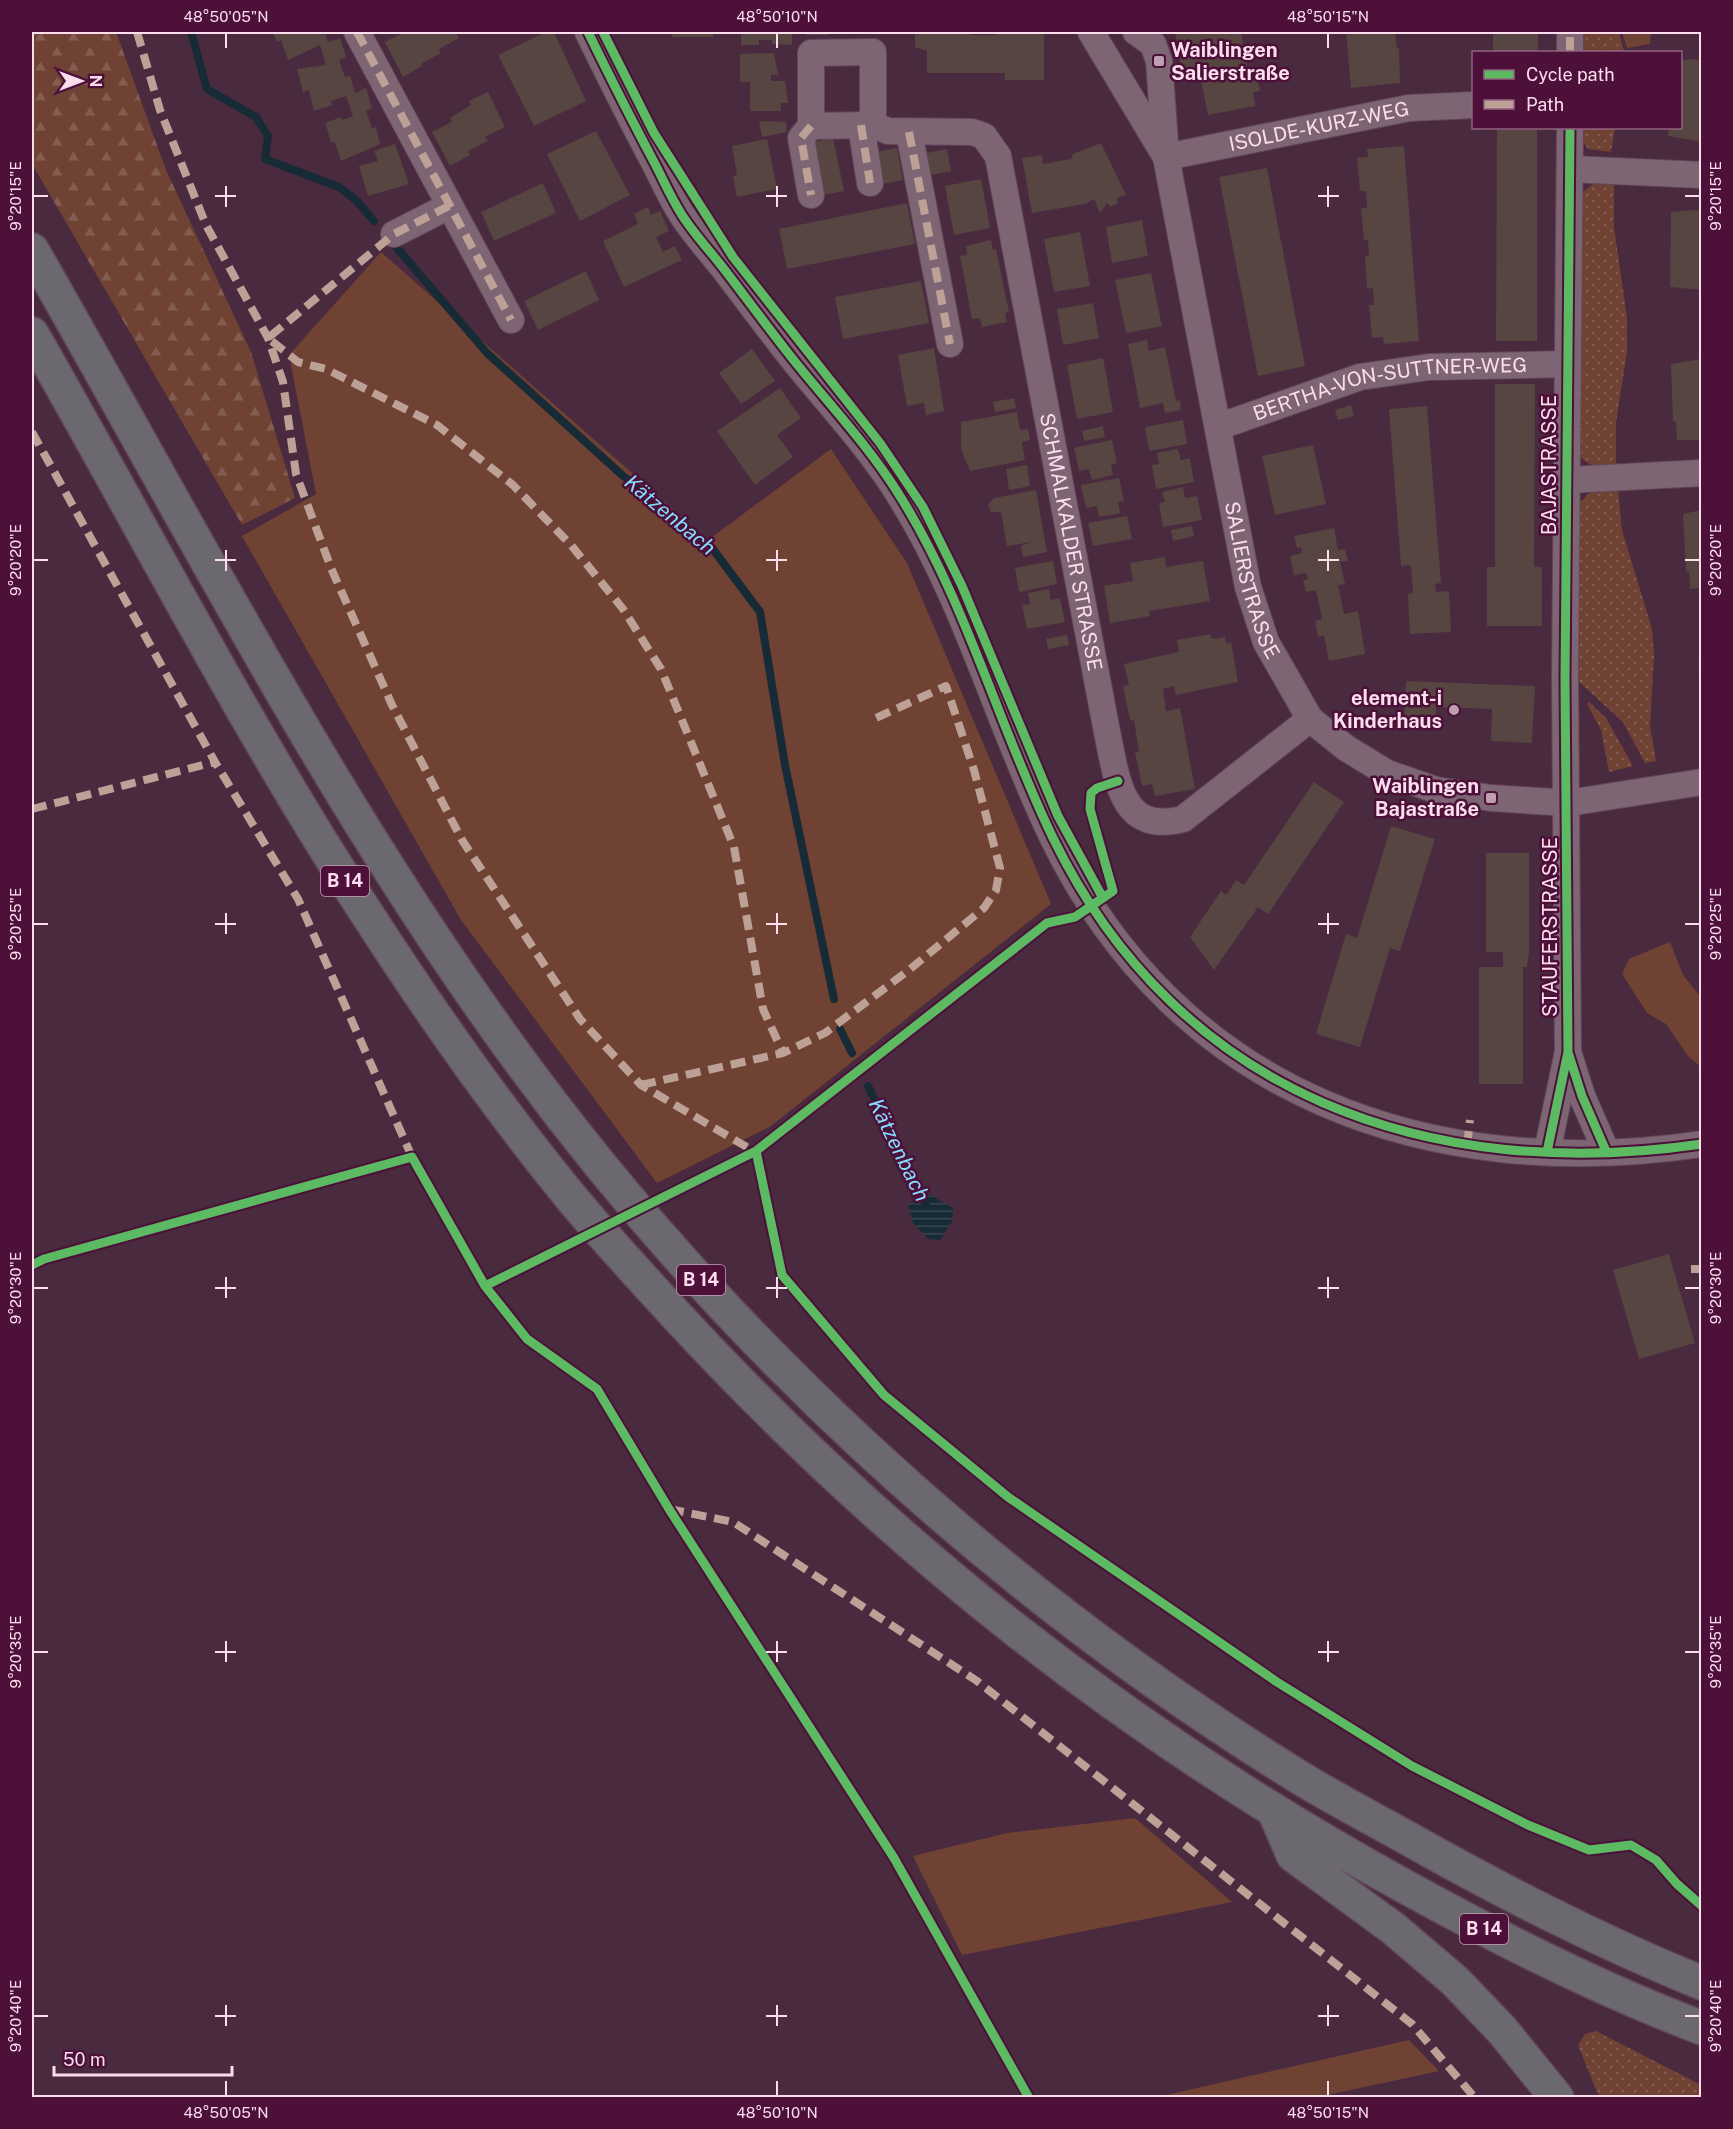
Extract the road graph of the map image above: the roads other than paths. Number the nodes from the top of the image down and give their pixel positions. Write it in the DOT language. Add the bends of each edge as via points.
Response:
graph roads {
  1 [pos="357,32"];
  2 [pos="588,32"];
  3 [pos="1091,32"];
  4 [pos="1136,32"];
  5 [pos="1570,32"];
  6 [pos="1570,51"];
  7 [pos="1472,105"];
  8 [pos="867,125"];
  9 [pos="811,126"];
  10 [pos="1570,129"];
  11 [pos="909,132"];
  12 [pos="1166,157"];
  13 [pos="1569,169"];
  14 [pos="1701,175"];
  15 [pos="870,183"];
  16 [pos="811,195"];
  17 [pos="449,206"];
  18 [pos="394,234"];
  19 [pos="32,250"];
  20 [pos="511,320"];
  21 [pos="32,334"];
  22 [pos="950,344"];
  23 [pos="1567,364"];
  24 [pos="1218,427"];
  25 [pos="1701,473"];
  26 [pos="1568,480"];
  27 [pos="1310,718"];
  28 [pos="1701,782"];
  29 [pos="1568,803"];
  30 [pos="1568,1052"];
  31 [pos="1701,1144"];
  32 [pos="1606,1151"];
  33 [pos="1547,1152"];
  34 [pos="1275,1813"];
  35 [pos="1701,1983"];
  36 [pos="1701,2028"];
  37 [pos="1557,2097"];
  1 -- 17 [label="street"];
  2 -- 33 [label="street" via="682,214 864,443 915,522 944,577 1053,839 1090,907 1123,952 1177,1010 1214,1039 1282,1084 1322,1103 1423,1137 1481,1149"];
  3 -- 12 [label="street, SALIERSTRASSE"];
  4 -- 12 [label="street, SALIERSTRASSE" via="1153,44 1157,53"];
  5 -- 6 [label="street"];
  7 -- 12 [label="street, ISOLDE-KURZ-WEG" via="1409,108"];
  8 -- 9 [label="street, SCHMALKALDER STRASSE"];
  8 -- 9 [label="street" via="873,52 811,53"];
  8 -- 11 [label="street, SCHMALKALDER STRASSE"];
  8 -- 15 [label="street"];
  9 -- 16 [label="street" via="801,138"];
  10 -- 13 [label="street, BAJASTRASSE"];
  11 -- 22 [label="street"];
  11 -- 27 [label="street, SCHMALKALDER STRASSE" via="972,132 984,136 998,156 1107,732 1124,798 1144,819 1163,824 1183,819"];
  12 -- 24 [label="street, SALIERSTRASSE"];
  13 -- 14 [label="street"];
  13 -- 23 [label="street, BAJASTRASSE"];
  17 -- 18 [label="street"];
  17 -- 20 [label="street"];
  19 -- 35 [label="highway, B 14" via="271,673 414,908 510,1047 601,1166 769,1352 933,1508 1052,1605 1181,1700 1296,1775 1479,1878 1645,1960"];
  21 -- 34 [label="highway, B 14" via="300,810 472,1067 569,1196 732,1376 915,1549 1029,1642 1137,1722"];
  23 -- 24 [label="street, BERTHA-VON-SUTTNER-WEG" via="1429,367 1360,377"];
  23 -- 26 [label="street, BAJASTRASSE"];
  24 -- 27 [label="street, SALIERSTRASSE" via="1248,587 1266,642"];
  25 -- 26 [label="street"];
  26 -- 29 [label="street, BAJASTRASSE"];
  27 -- 29 [label="street, SALIERSTRASSE" via="1346,748 1387,773 1436,790"];
  28 -- 29 [label="street"];
  29 -- 30 [label="street, STAUFERSTRASSE"];
  30 -- 32 [label="street, STAUFERSTRASSE"];
  30 -- 33 [label="street, STAUFERSTRASSE"];
  31 -- 32 [label="street" via="1663,1150"];
  32 -- 33 [label="street"];
  34 -- 36 [label="highway, B 14" via="1462,1918 1632,2002"];
  34 -- 37 [label="highway" via="1293,1855 1394,1929 1455,1982 1502,2030"];
}
